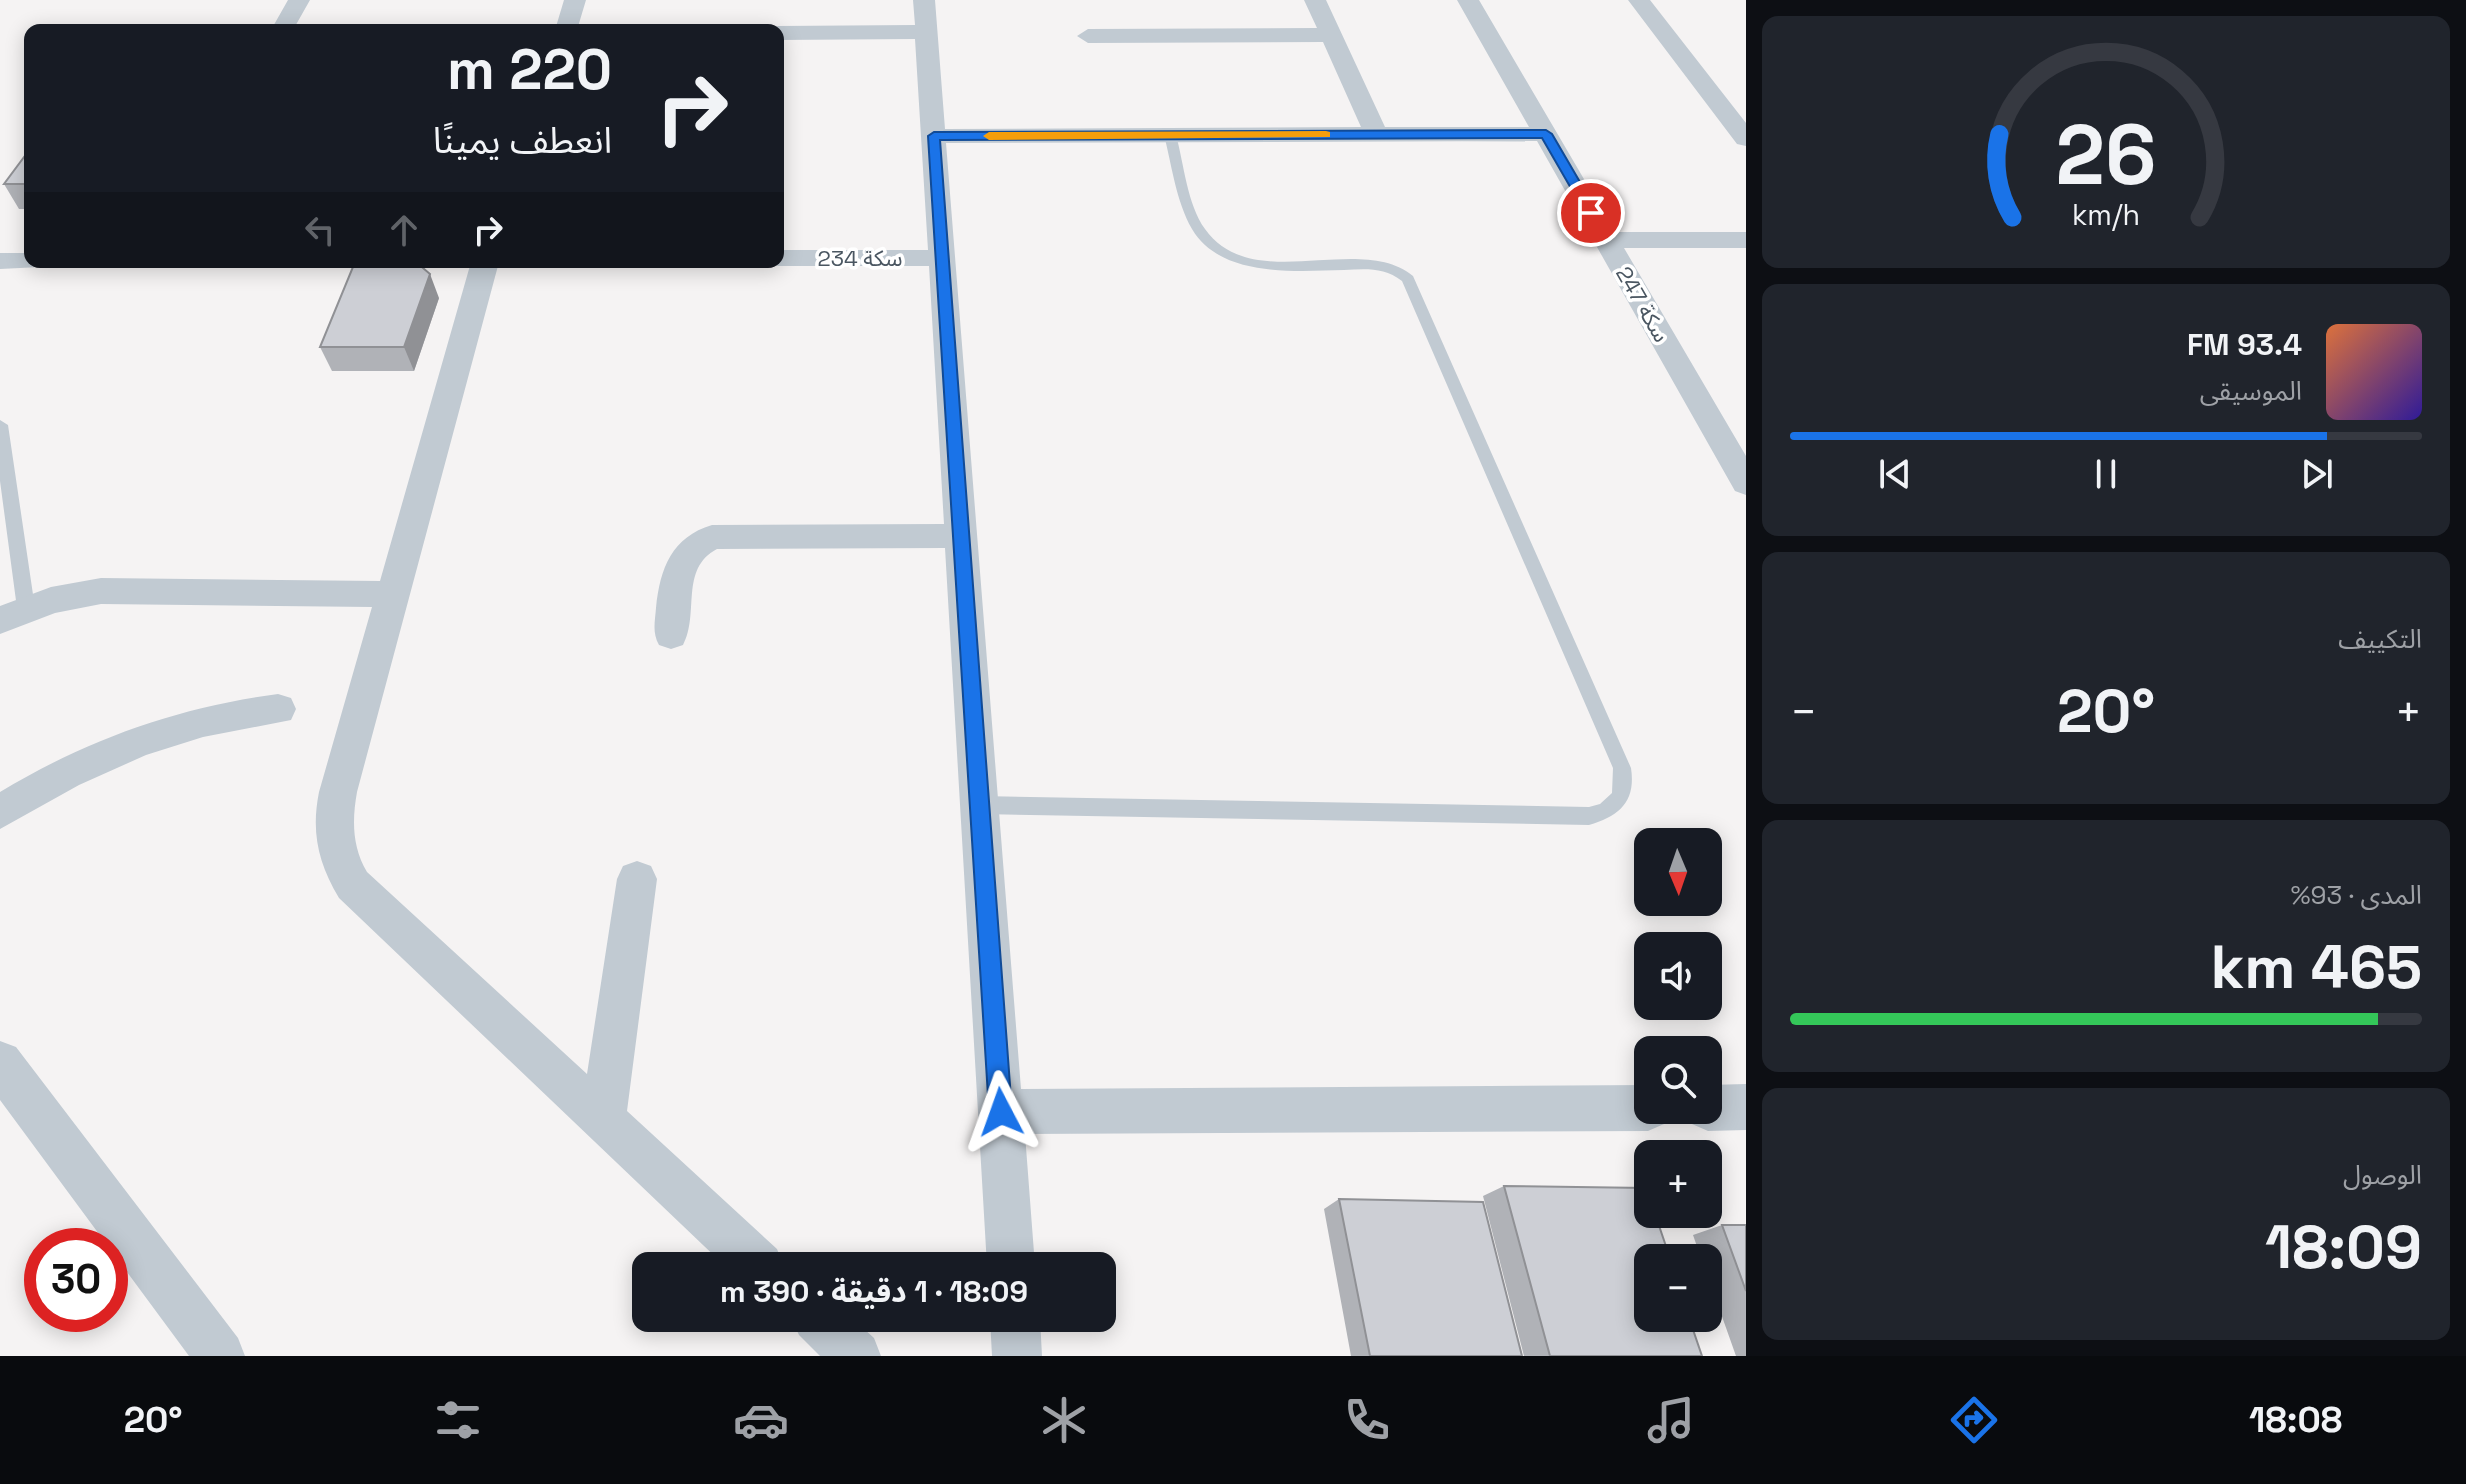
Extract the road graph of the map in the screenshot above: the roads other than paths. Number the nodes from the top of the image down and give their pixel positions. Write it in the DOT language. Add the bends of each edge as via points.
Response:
graph roads {
  1 [pos="299,0"];
  2 [pos="575,0"];
  3 [pos="1315,0"];
  4 [pos="1468,0"];
  5 [pos="1639,0"];
  6 [pos="925,16"];
  7 [pos="285,24"];
  8 [pos="568,24"];
  9 [pos="784,32"];
  10 [pos="1331,35"];
  11 [pos="1088,36"];
  12 [pos="1376,134"];
  13 [pos="1546,134"];
  14 [pos="1170,135"];
  15 [pos="934,136"];
  16 [pos="1746,139"];
  17 [pos="1607,240"];
  18 [pos="1746,240"];
  19 [pos="784,258"];
  20 [pos="942,258"];
  21 [pos="0,261"];
  22 [pos="24,261"];
  23 [pos="483,268"];
  24 [pos="0,425"];
  25 [pos="1742,469"];
  26 [pos="961,536"];
  27 [pos="393,594"];
  28 [pos="13,614"];
  29 [pos="671,635"];
  30 [pos="278,709"];
  31 [pos="980,805"];
  32 [pos="0,812"];
  33 [pos="637,879"];
  34 [pos="0,1063"];
  35 [pos="1746,1107"];
  36 [pos="1634,1108"];
  37 [pos="1722,1108"];
  38 [pos="1001,1112"];
  39 [pos="603,1119"];
  40 [pos="745,1252"];
  41 [pos="1010,1252"];
  42 [pos="831,1332"];
  43 [pos="1016,1332"];
  44 [pos="220,1356"];
  45 [pos="856,1356"];
  46 [pos="1017,1356"];
  1 -- 7 [label="street"];
  2 -- 8 [label="street"];
  3 -- 10 [label="street"];
  4 -- 13 [label="street, سكة 247"];
  5 -- 16 [label="street"];
  6 -- 9 [label="street"];
  6 -- 15 [label="street"];
  10 -- 11 [label="street"];
  10 -- 12 [label="street"];
  12 -- 13 [label="street"];
  12 -- 14 [label="street"];
  13 -- 17 [label="street, سكة 247"];
  14 -- 15 [label="street"];
  14 -- 31 [label="lane" via="1198,228 1224,252 1268,265 1381,265 1408,279 1622,768 1622,797 1615,807 1589,816"];
  15 -- 20 [label="street"];
  17 -- 18 [label="street"];
  17 -- 25 [label="street, سكة 247"];
  19 -- 20 [label="street, سكة 234"];
  20 -- 26 [label="street"];
  21 -- 22 [label="street"];
  23 -- 27 [label="street"];
  24 -- 28 [label="lane"];
  26 -- 29 [label="street" via="712,537 687,550 681,560"];
  26 -- 31 [label="street"];
  27 -- 28 [label="street" via="101,591"];
  27 -- 39 [label="street" via="333,812 342,869"];
  30 -- 32 [label="street" via="199,720 116,748"];
  31 -- 38 [label="street"];
  33 -- 39 [label="street"];
  34 -- 44 [label="street"];
  35 -- 37 [label="street"];
  36 -- 38 [label="street"];
  38 -- 41 [label="street"];
  39 -- 40 [label="street"];
  42 -- 45 [label="street"];
  43 -- 46 [label="street"];
}
